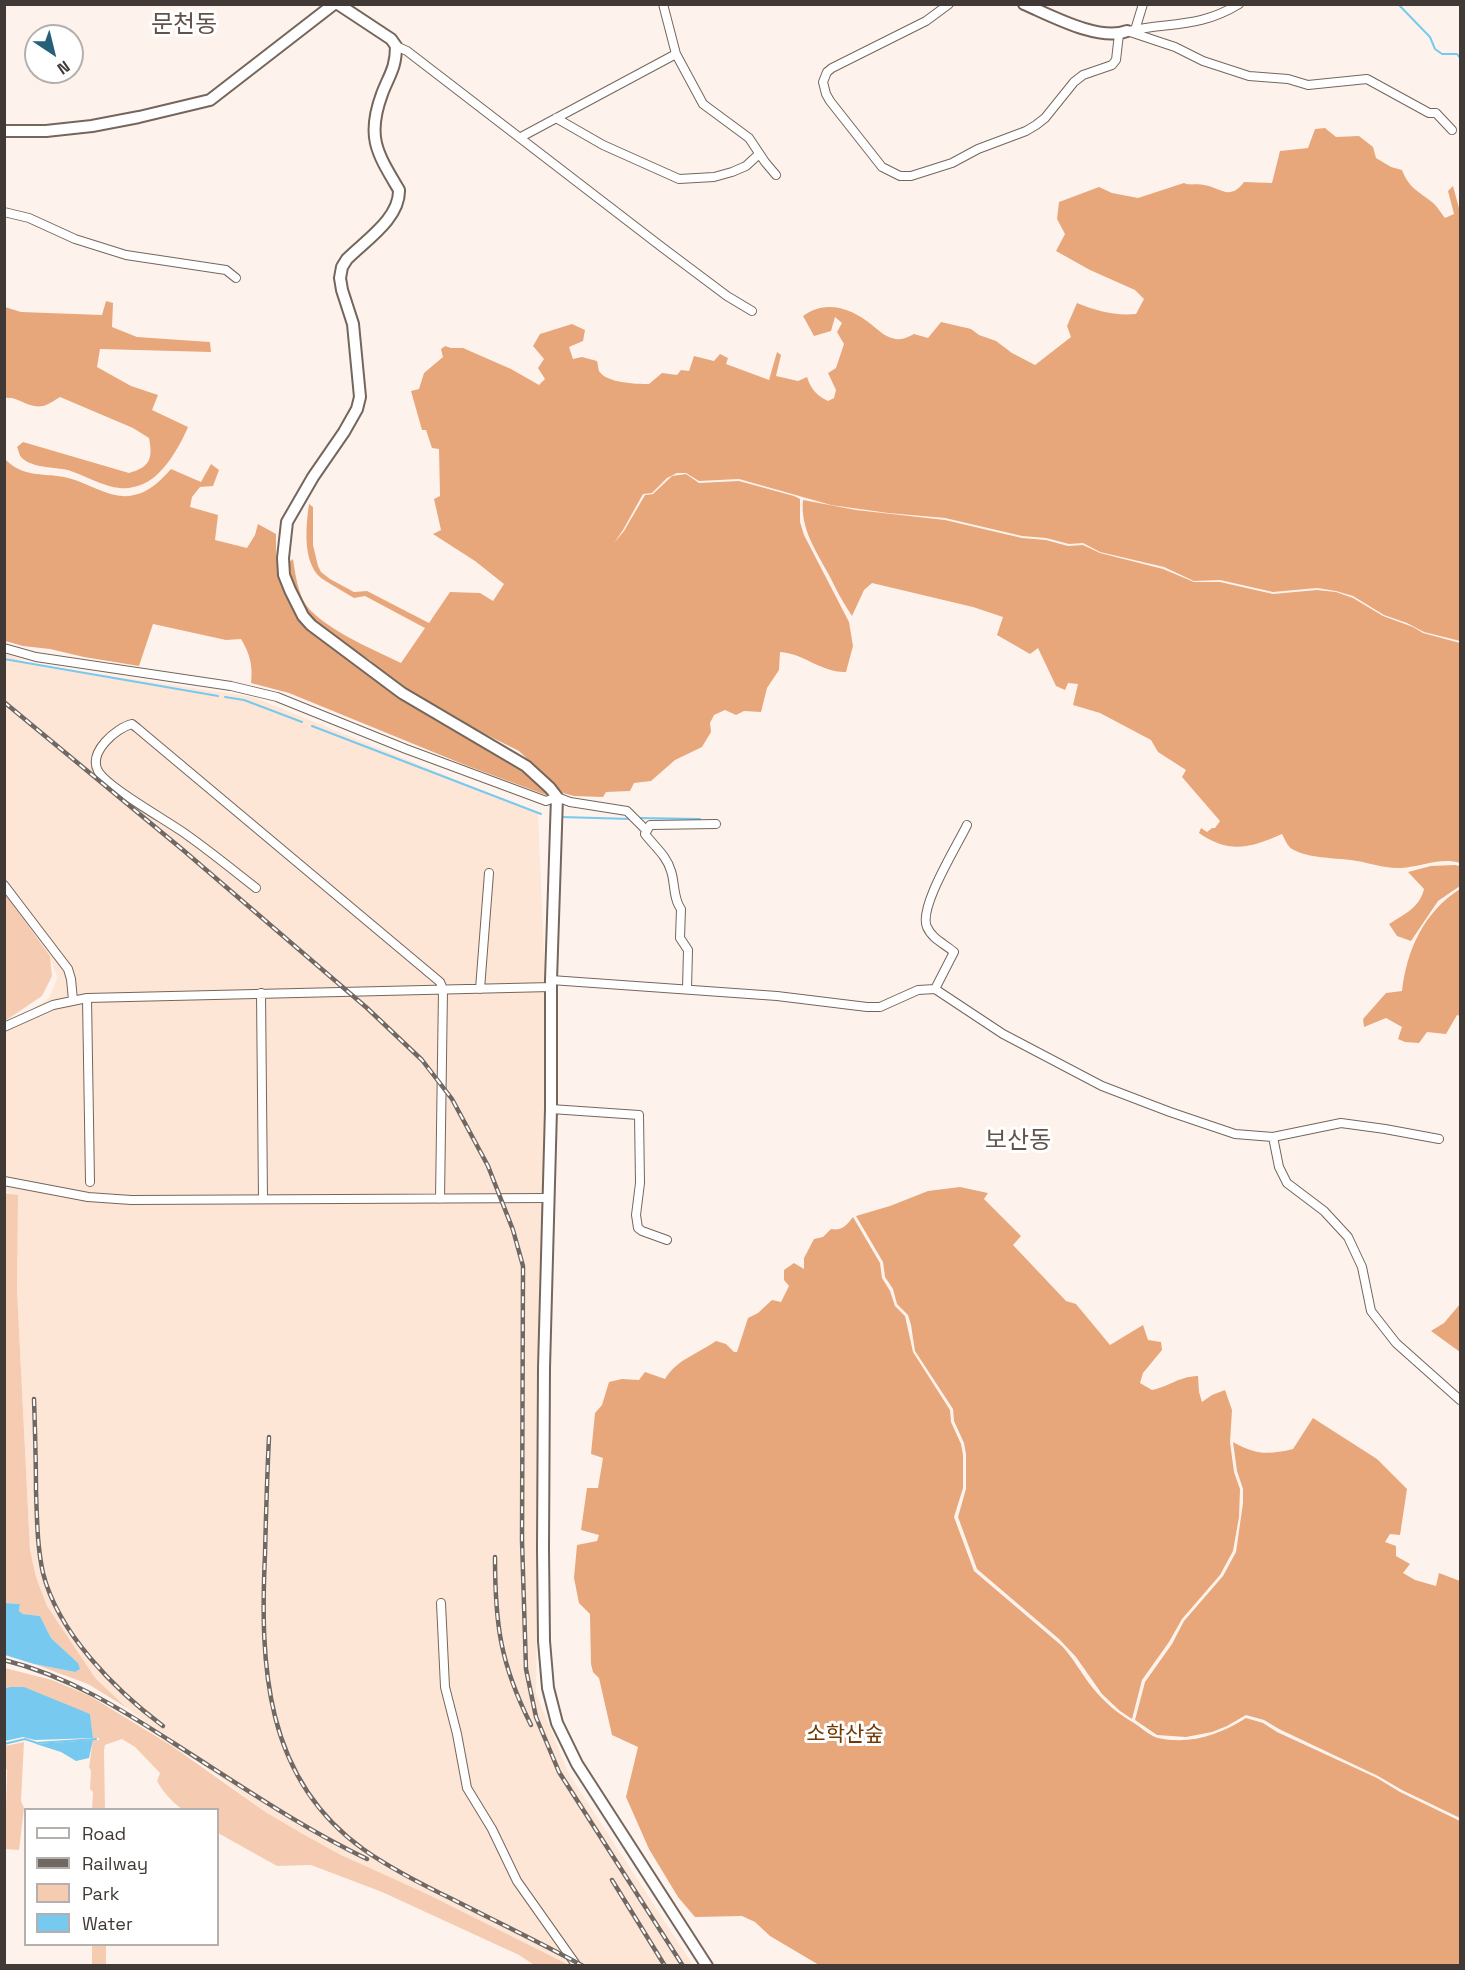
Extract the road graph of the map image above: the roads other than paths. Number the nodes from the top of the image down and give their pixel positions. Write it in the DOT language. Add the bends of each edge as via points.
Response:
graph roads {
  1 [pos="663,4"];
  2 [pos="949,4"];
  3 [pos="1024,4"];
  4 [pos="1143,4"];
  5 [pos="1239,4"];
  6 [pos="341,6"];
  7 [pos="1127,32"];
  8 [pos="396,46"];
  9 [pos="676,54"];
  10 [pos="556,118"];
  11 [pos="1452,130"];
  12 [pos="4,131"];
  13 [pos="520,137"];
  14 [pos="759,154"];
  15 [pos="776,175"];
  16 [pos="4,212"];
  17 [pos="236,278"];
  18 [pos="752,311"];
  19 [pos="4,648"];
  20 [pos="556,797"];
  21 [pos="716,824"];
  22 [pos="967,825"];
  23 [pos="646,830"];
  24 [pos="489,873"];
  25 [pos="4,885"];
  26 [pos="256,888"];
  27 [pos="551,984"];
  28 [pos="480,988"];
  29 [pos="443,989"];
  30 [pos="687,989"];
  31 [pos="934,989"];
  32 [pos="261,993"];
  33 [pos="87,998"];
  34 [pos="73,1000"];
  35 [pos="4,1027"];
  36 [pos="551,1109"];
  37 [pos="1273,1137"];
  38 [pos="1439,1139"];
  39 [pos="4,1181"];
  40 [pos="90,1182"];
  41 [pos="549,1198"];
  42 [pos="440,1199"];
  43 [pos="263,1200"];
  44 [pos="667,1240"];
  45 [pos="1461,1400"];
  46 [pos="441,1604"];
  47 [pos="577,1965"];
  48 [pos="707,1965"];
  1 -- 9 [label="street"];
  2 -- 7 [label="street" via="926,21 832,68 824,76 826,94 838,112 882,167 900,176 952,163 1026,131 1045,118 1083,75 1112,65"];
  3 -- 7 [label="street" via="1088,29"];
  4 -- 7 [label="street"];
  5 -- 7 [label="street" via="1200,22"];
  6 -- 8 [label="street"];
  6 -- 12 [label="street" via="210,100 92,126"];
  7 -- 11 [label="street" via="1249,76 1308,85 1367,79 1429,113 1436,113"];
  8 -- 13 [label="street"];
  8 -- 20 [label="street" via="393,73 382,92 373,131 399,196 392,215 347,259 340,278 355,339 360,397 344,432 287,522 284,574 296,605 311,625 402,693 526,766"];
  9 -- 10 [label="street"];
  9 -- 14 [label="street" via="703,104 749,138"];
  10 -- 13 [label="street"];
  10 -- 14 [label="street" via="603,145 679,178 732,172"];
  13 -- 18 [label="street" via="672,255"];
  14 -- 15 [label="street"];
  16 -- 17 [label="street" via="126,255 226,270"];
  19 -- 20 [label="street" via="36,657 254,691 546,801"];
  20 -- 23 [label="street" via="627,811"];
  20 -- 27 [label="street"];
  21 -- 23 [label="street" via="650,825"];
  22 -- 31 [label="street" via="925,912 931,935 954,952"];
  23 -- 30 [label="street" via="674,881 681,909 680,938 688,950"];
  24 -- 28 [label="street"];
  25 -- 34 [label="street" via="68,969"];
  26 -- 29 [label="street" via="99,773 99,752 114,733 132,724 431,973"];
  27 -- 28 [label="street"];
  27 -- 30 [label="street"];
  27 -- 36 [label="street"];
  28 -- 29 [label="street"];
  29 -- 32 [label="street"];
  29 -- 42 [label="street"];
  30 -- 31 [label="street" via="880,1007 918,990"];
  31 -- 37 [label="street" via="1011,1039 1102,1086 1235,1134"];
  32 -- 33 [label="street"];
  32 -- 43 [label="street"];
  33 -- 34 [label="street"];
  33 -- 40 [label="street"];
  34 -- 35 [label="street"];
  36 -- 41 [label="street"];
  36 -- 44 [label="street" via="639,1115 638,1228"];
  37 -- 38 [label="street" via="1341,1123"];
  37 -- 45 [label="street" via="1287,1183 1324,1211 1348,1237 1362,1267 1371,1311 1396,1343"];
  39 -- 43 [label="street" via="99,1198"];
  41 -- 42 [label="street"];
  41 -- 48 [label="street" via="543,1548 549,1696 577,1764"];
  42 -- 43 [label="street"];
  46 -- 47 [label="street" via="445,1687 467,1788 518,1881"];
}
